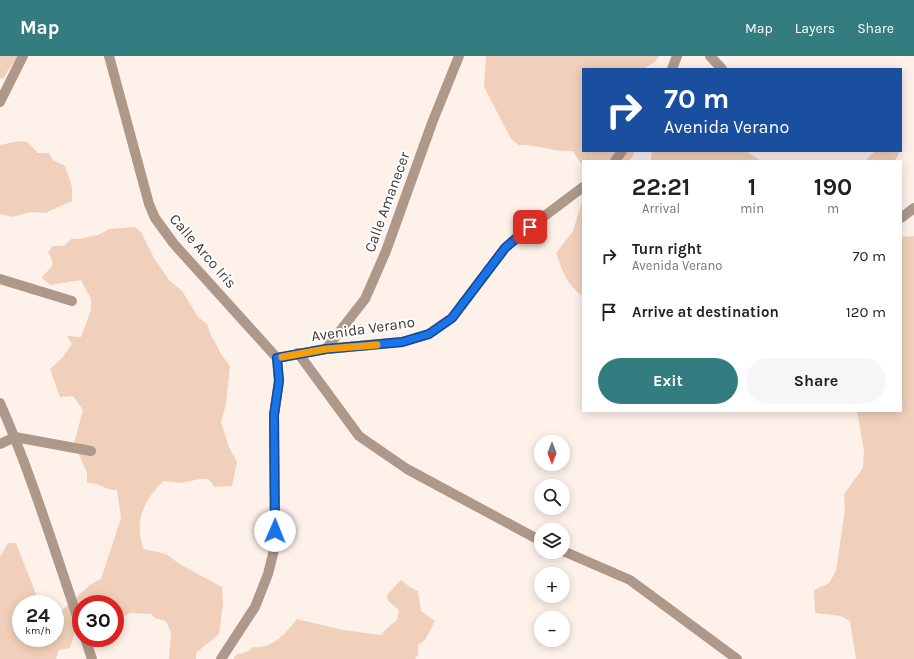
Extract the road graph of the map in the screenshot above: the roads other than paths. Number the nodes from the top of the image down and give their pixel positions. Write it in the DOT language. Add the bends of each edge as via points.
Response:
graph roads {
  1 [pos="23,56"];
  2 [pos="109,56"];
  3 [pos="459,56"];
  4 [pos="677,56"];
  5 [pos="710,56"];
  6 [pos="672,68"];
  7 [pos="721,68"];
  8 [pos="0,102"];
  9 [pos="582,188"];
  10 [pos="914,208"];
  11 [pos="902,217"];
  12 [pos="0,279"];
  13 [pos="72,301"];
  14 [pos="326,349"];
  15 [pos="298,353"];
  16 [pos="277,358"];
  17 [pos="0,403"];
  18 [pos="15,437"];
  19 [pos="0,444"];
  20 [pos="91,451"];
  21 [pos="534,537"];
  22 [pos="570,554"];
  23 [pos="72,600"];
  24 [pos="88,647"];
  25 [pos="92,659"];
  26 [pos="221,659"];
  27 [pos="737,659"];
  1 -- 8 [label="street"];
  2 -- 16 [label="street, Calle Arco Iris" via="155,218 174,244"];
  3 -- 14 [label="street, Calle Amanecer" via="386,251 365,299"];
  4 -- 6 [label="street"];
  5 -- 7 [label="street"];
  9 -- 14 [label="street, Avenida Verano" via="505,248 452,318 442,326 417,339 402,342"];
  10 -- 11 [label="street"];
  12 -- 13 [label="street"];
  14 -- 15 [label="street, Avenida Verano"];
  15 -- 16 [label="street, Avenida Verano"];
  15 -- 21 [label="street" via="359,436 408,469"];
  16 -- 26 [label="street" via="279,381 274,415 275,546 256,607"];
  17 -- 18 [label="street"];
  18 -- 19 [label="street"];
  18 -- 20 [label="street"];
  18 -- 23 [label="street"];
  22 -- 27 [label="street" via="630,580"];
  24 -- 25 [label="street"];
}
